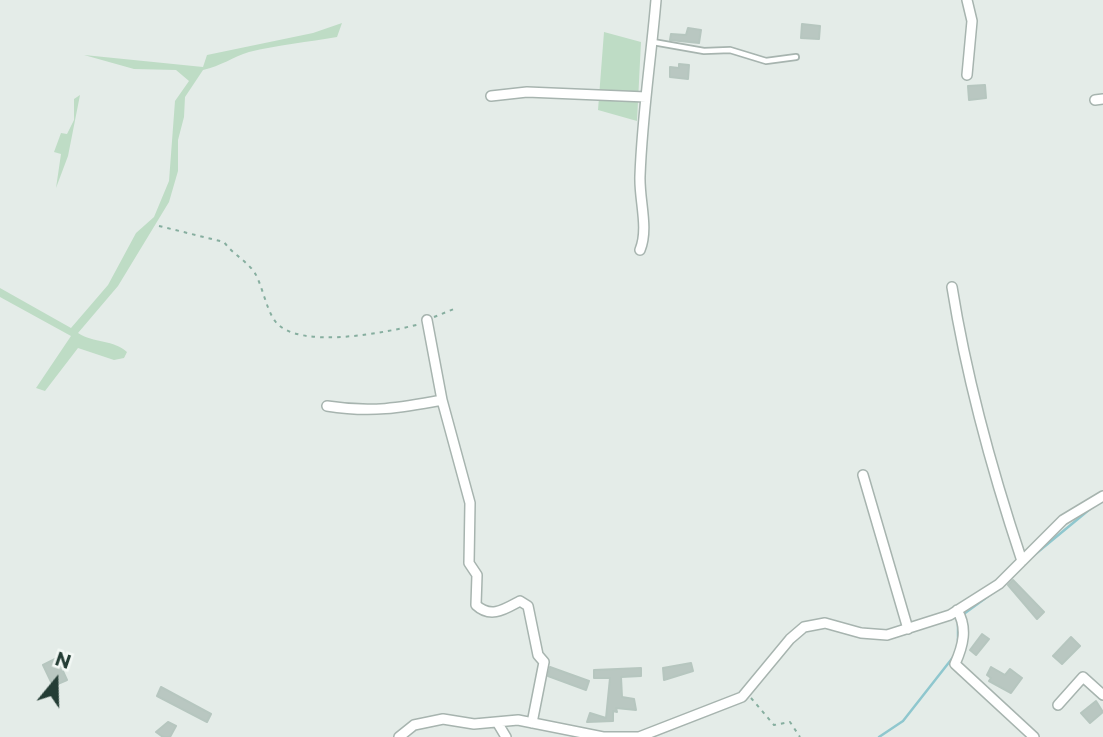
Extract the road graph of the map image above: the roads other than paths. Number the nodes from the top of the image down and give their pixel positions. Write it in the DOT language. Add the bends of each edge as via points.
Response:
graph roads {
  1 [pos="656,0"];
  2 [pos="967,0"];
  3 [pos="652,41"];
  4 [pos="796,57"];
  5 [pos="967,75"];
  6 [pos="491,96"];
  7 [pos="646,97"];
  8 [pos="640,250"];
  9 [pos="951,287"];
  10 [pos="427,320"];
  11 [pos="442,400"];
  12 [pos="327,406"];
  13 [pos="863,475"];
  14 [pos="1103,496"];
  15 [pos="1022,561"];
  16 [pos="957,610"];
  17 [pos="908,629"];
  18 [pos="1103,695"];
  19 [pos="1058,705"];
  20 [pos="497,722"];
  21 [pos="533,723"];
  22 [pos="399,737"];
  23 [pos="506,737"];
  24 [pos="1034,737"];
  1 -- 3 [label="street"];
  2 -- 5 [label="street" via="972,21"];
  3 -- 4 [label="lane" via="704,51 730,50 766,61"];
  3 -- 7 [label="street"];
  6 -- 7 [label="street" via="527,92"];
  7 -- 8 [label="street"];
  9 -- 15 [label="street" via="963,357"];
  10 -- 11 [label="street"];
  11 -- 12 [label="street" via="392,411"];
  11 -- 21 [label="street" via="470,503 469,563 477,575 476,605 497,613 520,601 528,606 538,655 544,662"];
  13 -- 17 [label="street"];
  14 -- 15 [label="street" via="1063,520"];
  15 -- 16 [label="street" via="999,584"];
  16 -- 17 [label="street"];
  16 -- 24 [label="street" via="964,645 955,664"];
  17 -- 21 [label="street" via="887,635 825,622 804,626 742,697 639,737 603,737"];
  18 -- 19 [label="street" via="1083,677"];
  20 -- 21 [label="street"];
  20 -- 22 [label="street" via="443,719 414,725"];
  20 -- 23 [label="street"];
}
